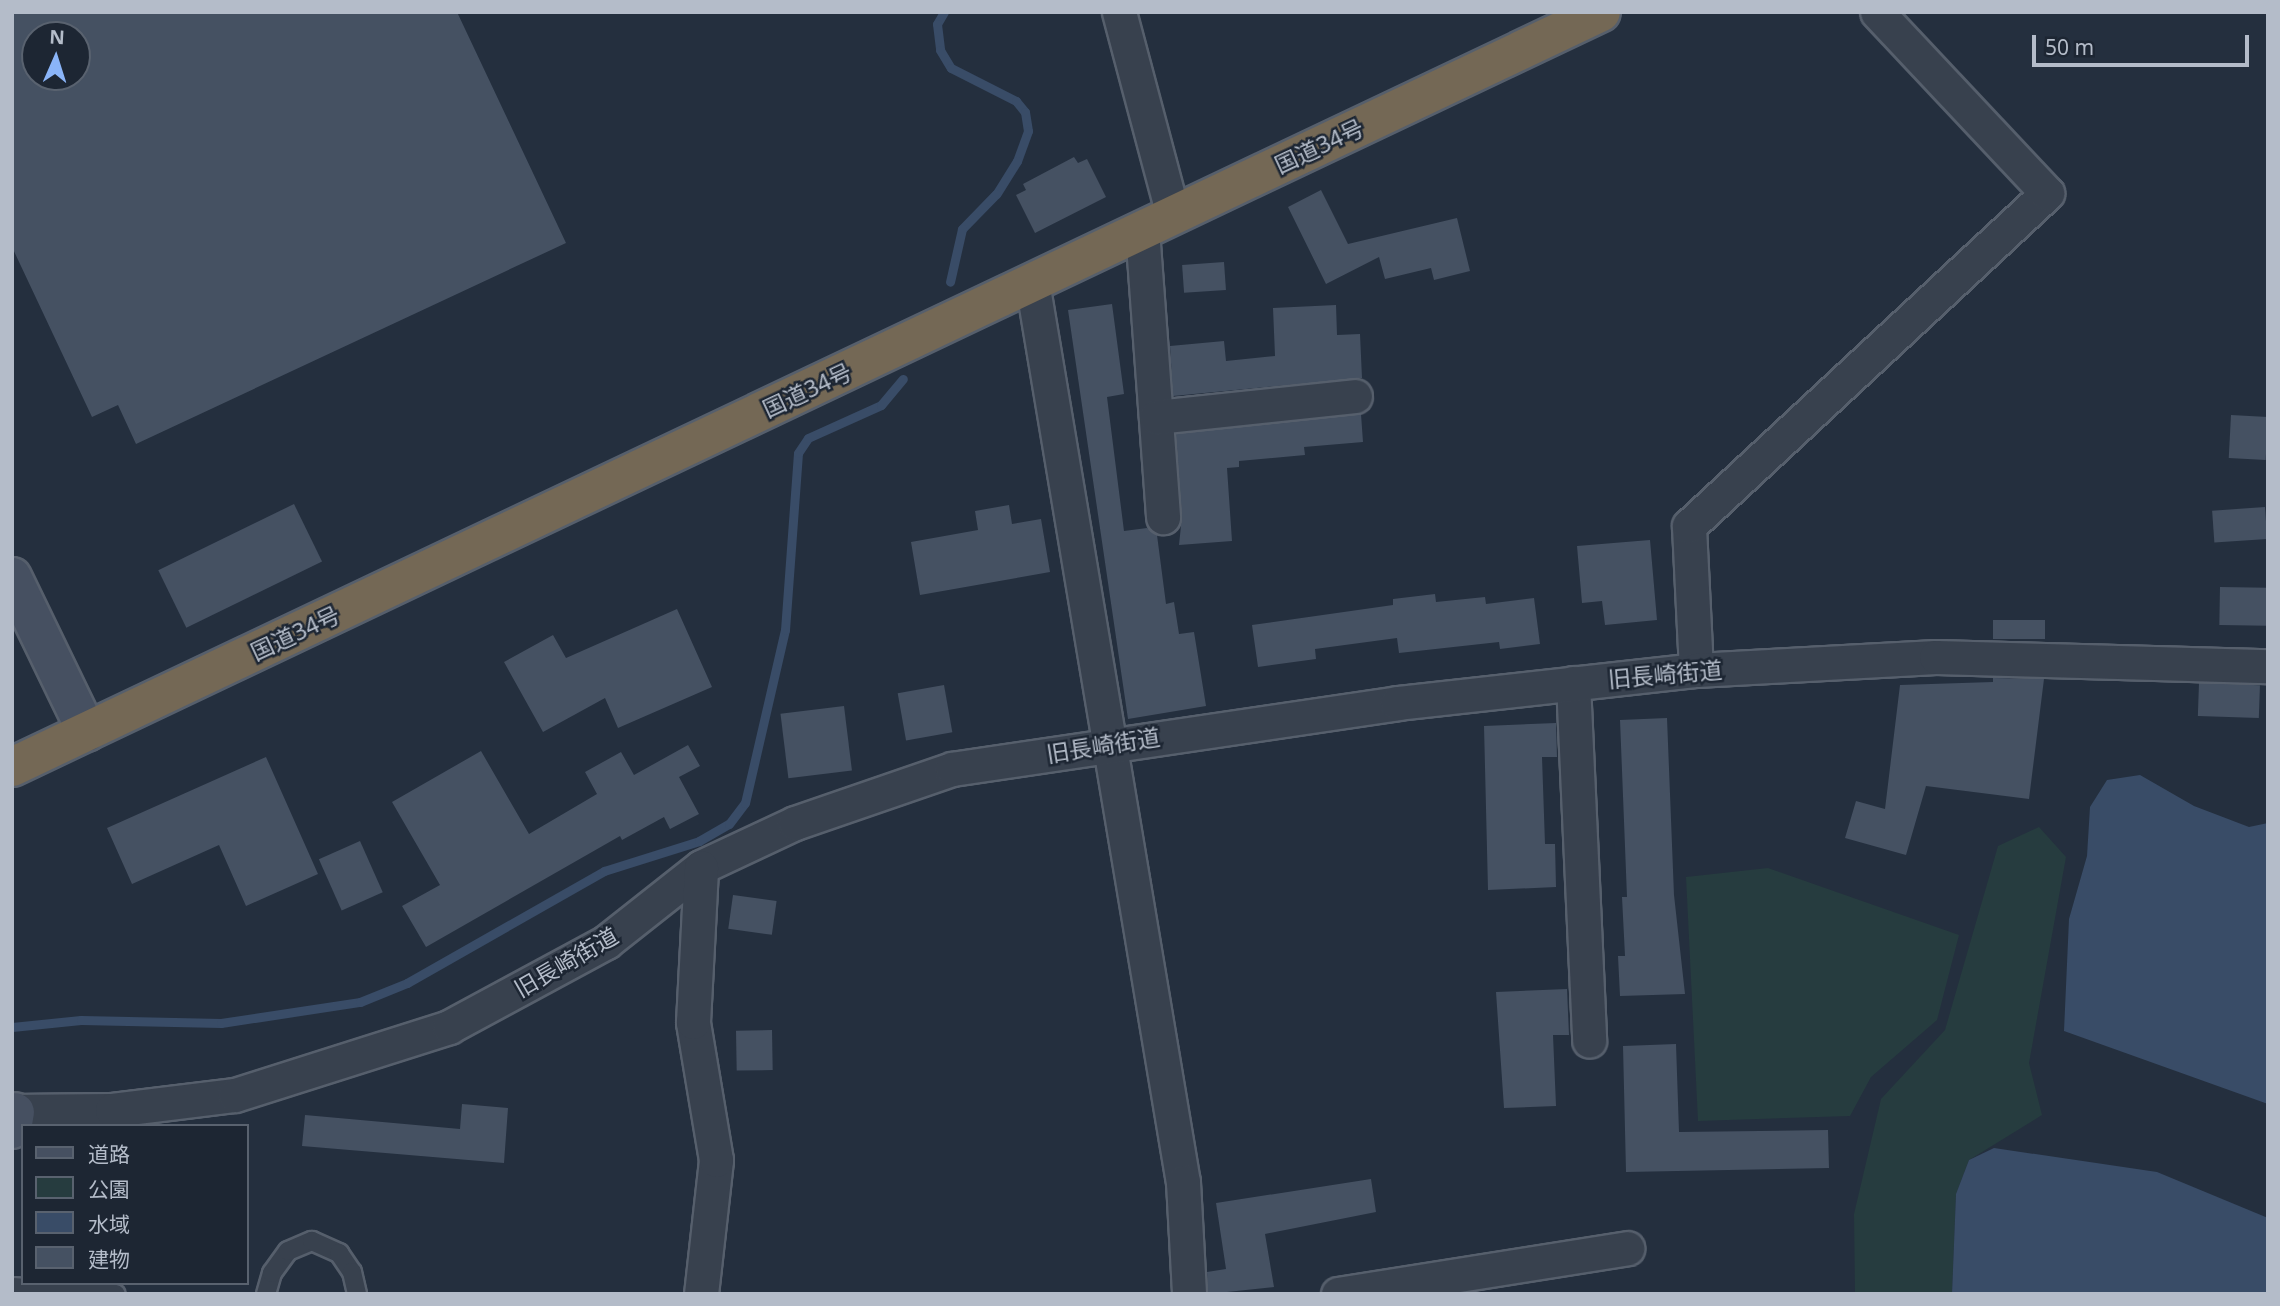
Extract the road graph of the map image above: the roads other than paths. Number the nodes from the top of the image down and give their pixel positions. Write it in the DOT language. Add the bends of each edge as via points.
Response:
graph roads {
  1 [pos="1119,12"];
  2 [pos="1601,12"];
  3 [pos="1877,12"];
  4 [pos="1158,222"];
  5 [pos="1032,282"];
  6 [pos="1355,396"];
  7 [pos="1156,417"];
  8 [pos="1163,517"];
  9 [pos="12,577"];
  10 [pos="2268,666"];
  11 [pos="1696,670"];
  12 [pos="1573,683"];
  13 [pos="87,732"];
  14 [pos="1106,743"];
  15 [pos="12,767"];
  16 [pos="701,867"];
  17 [pos="1589,1041"];
  18 [pos="13,1111"];
  19 [pos="1626,1248"];
  20 [pos="1513,1280"];
  21 [pos="12,1287"];
  22 [pos="116,1294"];
  23 [pos="266,1294"];
  24 [pos="357,1294"];
  25 [pos="701,1294"];
  26 [pos="1189,1294"];
  27 [pos="1338,1294"];
  1 -- 4 [label="street"];
  2 -- 4 [label="highway, 国道34号"];
  3 -- 11 [label="street" via="2047,193 1689,526"];
  4 -- 5 [label="highway, 国道34号"];
  4 -- 7 [label="street"];
  5 -- 13 [label="highway, 国道34号"];
  5 -- 14 [label="street"];
  6 -- 7 [label="street"];
  7 -- 8 [label="street"];
  9 -- 13 [label="street"];
  10 -- 11 [label="street, 旧長崎街道" via="1936,657"];
  11 -- 12 [label="street, 旧長崎街道"];
  12 -- 14 [label="street, 旧長崎街道"];
  12 -- 17 [label="street"];
  13 -- 15 [label="highway, 国道34号"];
  14 -- 16 [label="street, 旧長崎街道" via="952,769 795,823"];
  14 -- 26 [label="street" via="1183,1182"];
  16 -- 18 [label="street, 旧長崎街道" via="607,942 449,1027 235,1095 112,1110"];
  16 -- 25 [label="street" via="693,1022 716,1160"];
  19 -- 20 [label="street"];
  20 -- 27 [label="street"];
  21 -- 22 [label="lane"];
  23 -- 24 [label="lane" via="272,1273 288,1251 312,1241 339,1253 352,1272"];
}
